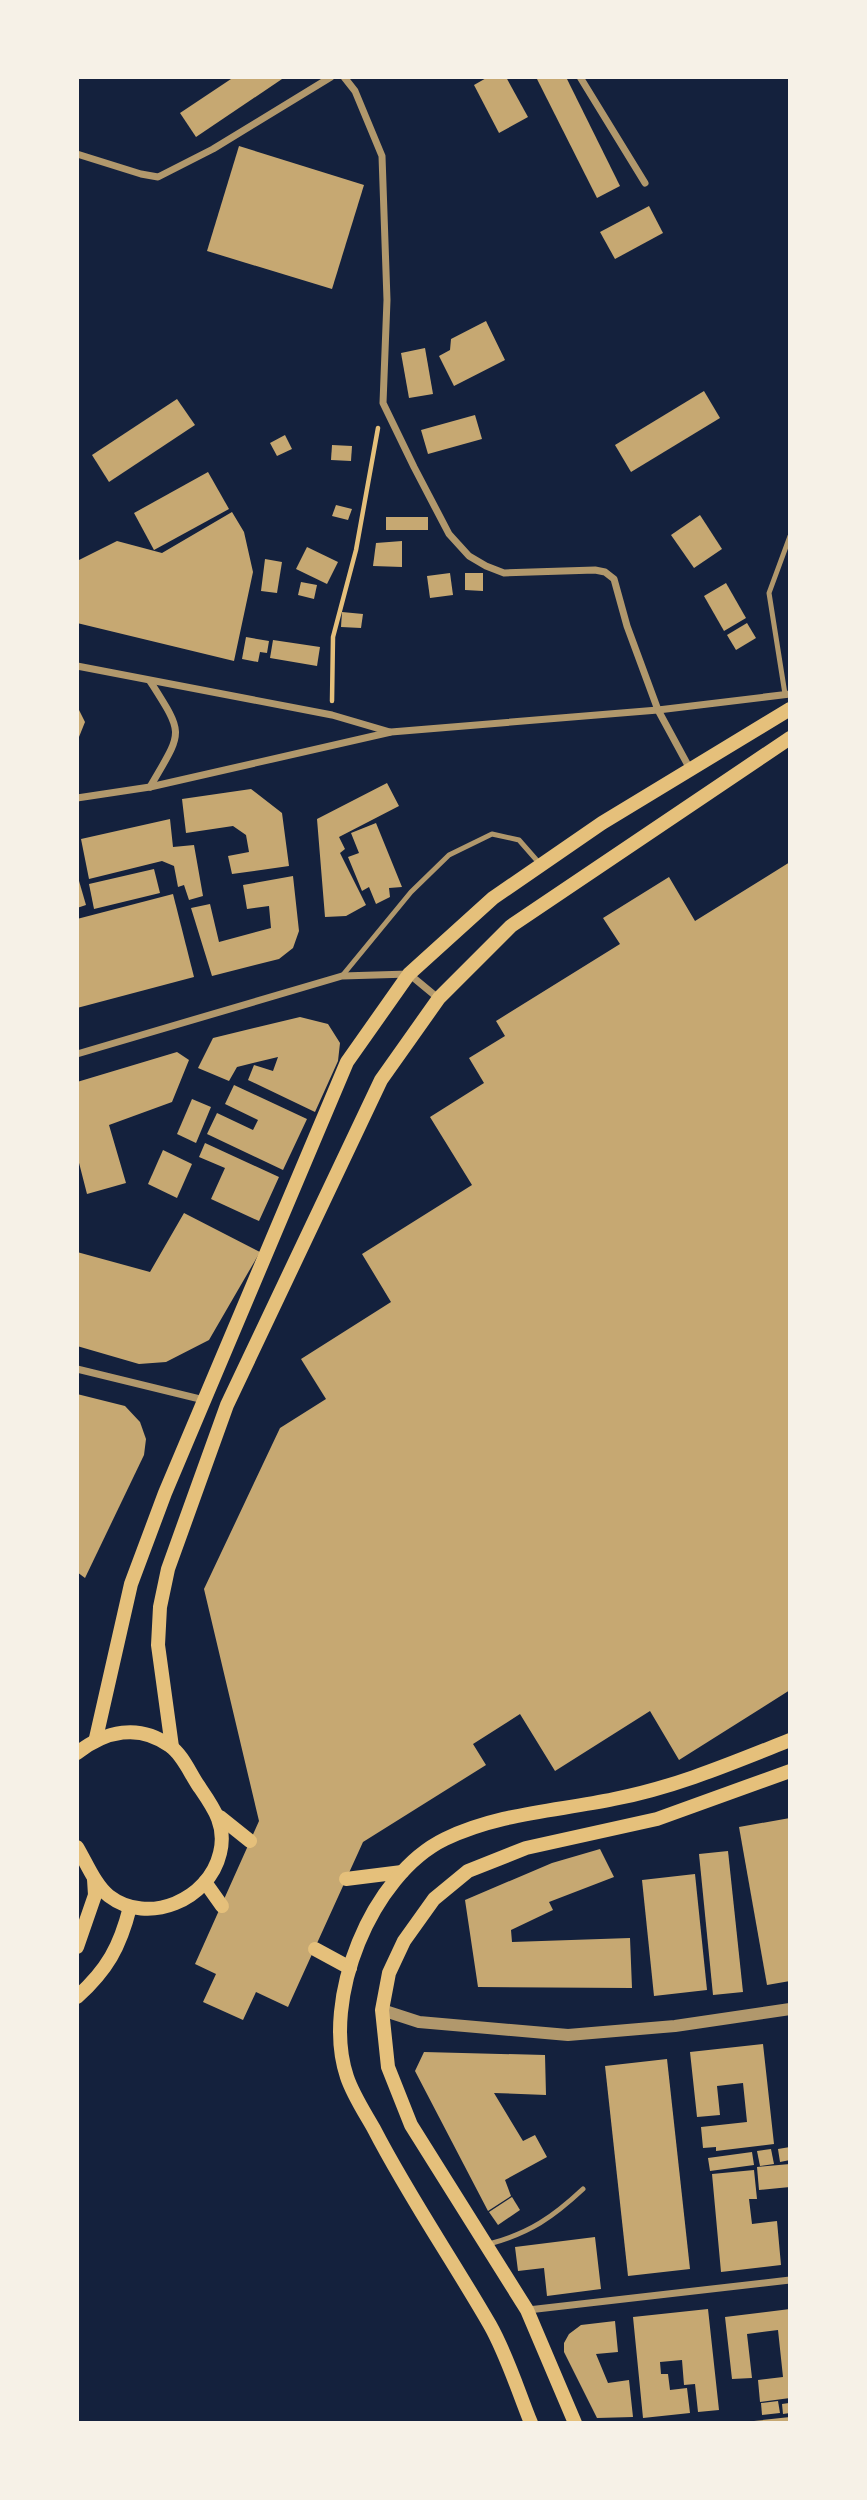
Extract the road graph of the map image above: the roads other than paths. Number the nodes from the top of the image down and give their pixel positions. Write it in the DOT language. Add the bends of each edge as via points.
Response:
graph roads {
  1 [pos="331,77"];
  2 [pos="344,77"];
  3 [pos="580,77"];
  4 [pos="77,154"];
  5 [pos="645,183"];
  6 [pos="790,536"];
  7 [pos="77,666"];
  8 [pos="150,681"];
  9 [pos="788,694"];
  10 [pos="658,709"];
  11 [pos="790,709"];
  12 [pos="391,732"];
  13 [pos="790,738"];
  14 [pos="690,769"];
  15 [pos="150,786"];
  16 [pos="77,798"];
  17 [pos="541,865"];
  18 [pos="409,974"];
  19 [pos="342,976"];
  20 [pos="439,999"];
  21 [pos="77,1054"];
  22 [pos="77,1369"];
  23 [pos="204,1401"];
  24 [pos="96,1738"];
  25 [pos="790,1740"];
  26 [pos="172,1747"];
  27 [pos="77,1753"];
  28 [pos="790,1771"];
  29 [pos="220,1817"];
  30 [pos="250,1841"];
  31 [pos="77,1847"];
  32 [pos="402,1871"];
  33 [pos="94,1877"];
  34 [pos="346,1879"];
  35 [pos="205,1882"];
  36 [pos="222,1906"];
  37 [pos="130,1908"];
  38 [pos="77,1947"];
  39 [pos="315,1949"];
  40 [pos="350,1968"];
  41 [pos="77,1997"];
  42 [pos="790,2009"];
  43 [pos="382,2010"];
  44 [pos="583,2189"];
  45 [pos="486,2245"];
  46 [pos="790,2280"];
  47 [pos="527,2311"];
  48 [pos="531,2423"];
  49 [pos="575,2423"];
  1 -- 4 [label="street" via="158,177"];
  2 -- 10 [label="street" via="355,91 382,156 387,300 383,403 449,534 469,556 504,573 595,570 614,579"];
  3 -- 5 [label="street"];
  6 -- 9 [label="lane" via="769,593"];
  7 -- 8 [label="street"];
  8 -- 12 [label="street" via="332,715"];
  8 -- 15 [label="street" via="176,722 175,743"];
  9 -- 10 [label="street"];
  10 -- 12 [label="street"];
  10 -- 14 [label="street"];
  11 -- 14 [label="main road"];
  12 -- 15 [label="street"];
  13 -- 20 [label="main road" via="511,926"];
  14 -- 17 [label="main road"];
  15 -- 16 [label="street"];
  17 -- 18 [label="main road" via="493,898"];
  17 -- 19 [label="lane" via="519,840 492,834 449,855 411,892"];
  18 -- 19 [label="street"];
  18 -- 20 [label="street"];
  18 -- 23 [label="main road" via="347,1062"];
  19 -- 21 [label="street"];
  20 -- 26 [label="main road" via="381,1080 316,1212 227,1405 172,1556 160,1607 158,1645"];
  22 -- 23 [label="street"];
  23 -- 24 [label="main road" via="131,1584"];
  24 -- 26 [label="main road" via="120,1731 147,1733"];
  24 -- 27 [label="main road"];
  25 -- 32 [label="main road" via="678,1785 494,1819 443,1840"];
  26 -- 29 [label="main road"];
  28 -- 43 [label="main road" via="657,1819 526,1848 468,1871 435,1899 404,1941 389,1973"];
  29 -- 30 [label="main road"];
  29 -- 35 [label="main road" via="220,1854"];
  31 -- 33 [label="main road"];
  32 -- 34 [label="main road"];
  32 -- 40 [label="main road" via="373,1910"];
  33 -- 37 [label="main road" via="108,1896"];
  33 -- 38 [label="main road" via="95,1895"];
  35 -- 36 [label="main road"];
  35 -- 37 [label="main road" via="183,1901 156,1910"];
  37 -- 41 [label="main road" via="121,1940 96,1980"];
  39 -- 40 [label="main road"];
  40 -- 48 [label="main road" via="339,2019 346,2077 393,2166 491,2328"];
  42 -- 43 [label="street" via="675,2026 568,2035 419,2022"];
  43 -- 45 [label="main road" via="388,2067 411,2125"];
  44 -- 45 [label="lane" via="549,2221"];
  45 -- 47 [label="main road"];
  46 -- 47 [label="street"];
  47 -- 49 [label="main road"];
}
